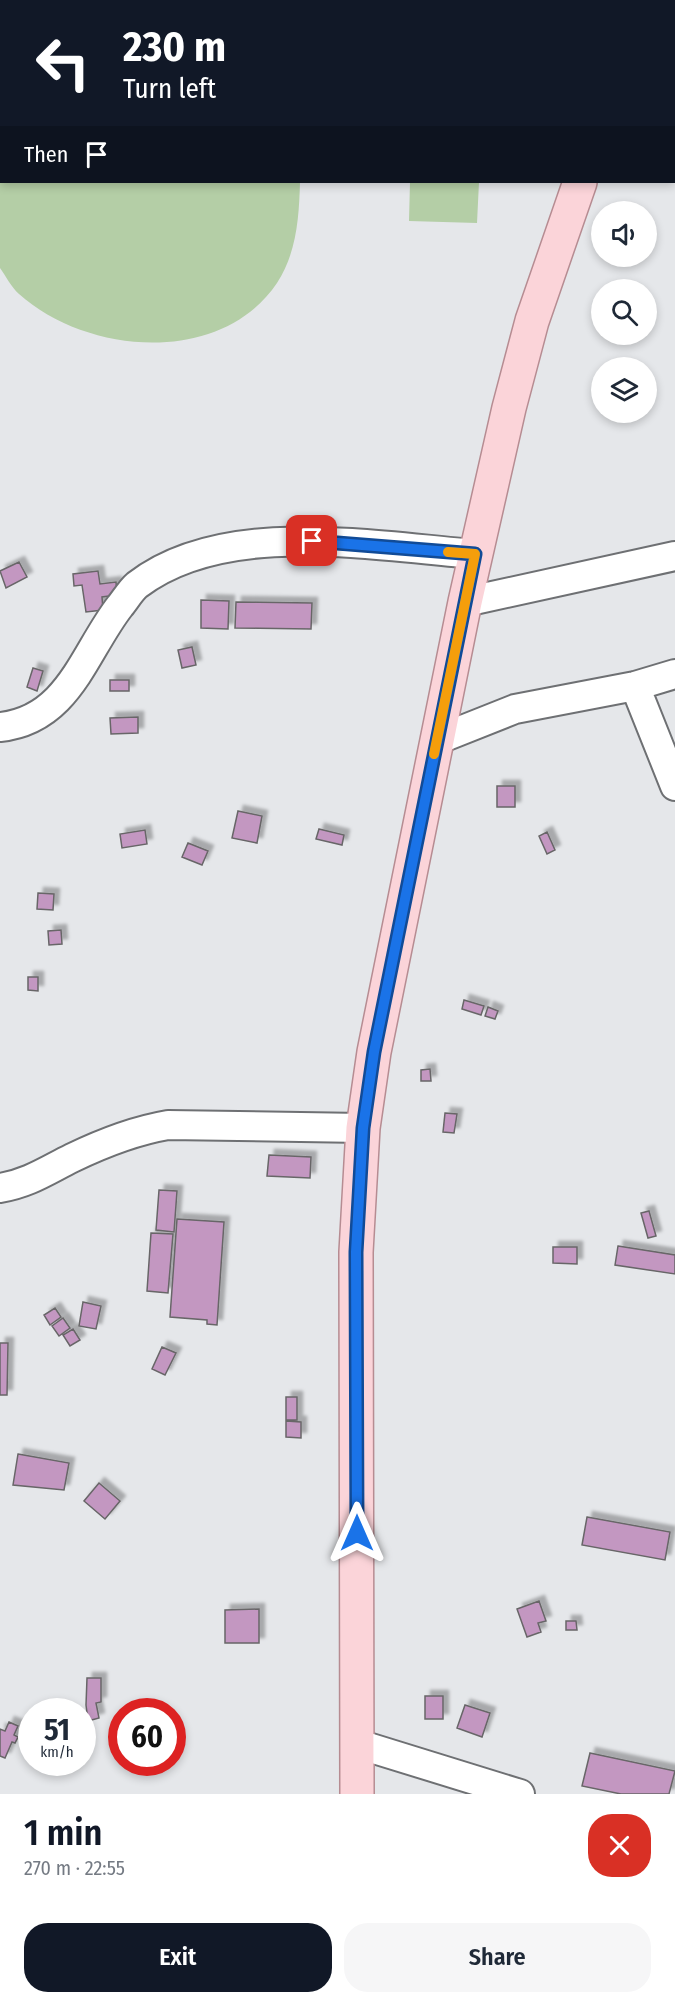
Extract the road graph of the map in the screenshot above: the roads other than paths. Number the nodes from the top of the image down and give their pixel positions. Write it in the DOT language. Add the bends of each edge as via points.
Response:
graph roads {
  1 [pos="580,183"];
  2 [pos="475,554"];
  3 [pos="675,556"];
  4 [pos="465,602"];
  5 [pos="675,674"];
  6 [pos="635,686"];
  7 [pos="0,727"];
  8 [pos="437,740"];
  9 [pos="675,786"];
  10 [pos="363,1128"];
  11 [pos="0,1188"];
  12 [pos="358,1744"];
  13 [pos="357,1794"];
  14 [pos="520,1794"];
  1 -- 2 [label="main road" via="532,321"];
  2 -- 4 [label="main road"];
  2 -- 7 [label="street" via="312,541 244,544 189,557 136,586 107,623 78,676 44,713"];
  3 -- 4 [label="street"];
  4 -- 8 [label="main road"];
  5 -- 6 [label="street"];
  6 -- 8 [label="street" via="515,709"];
  6 -- 9 [label="street"];
  8 -- 10 [label="main road" via="374,1052"];
  10 -- 11 [label="street" via="168,1125 110,1141 34,1180"];
  10 -- 12 [label="main road" via="356,1252"];
  12 -- 13 [label="main road"];
  12 -- 14 [label="street"];
}
